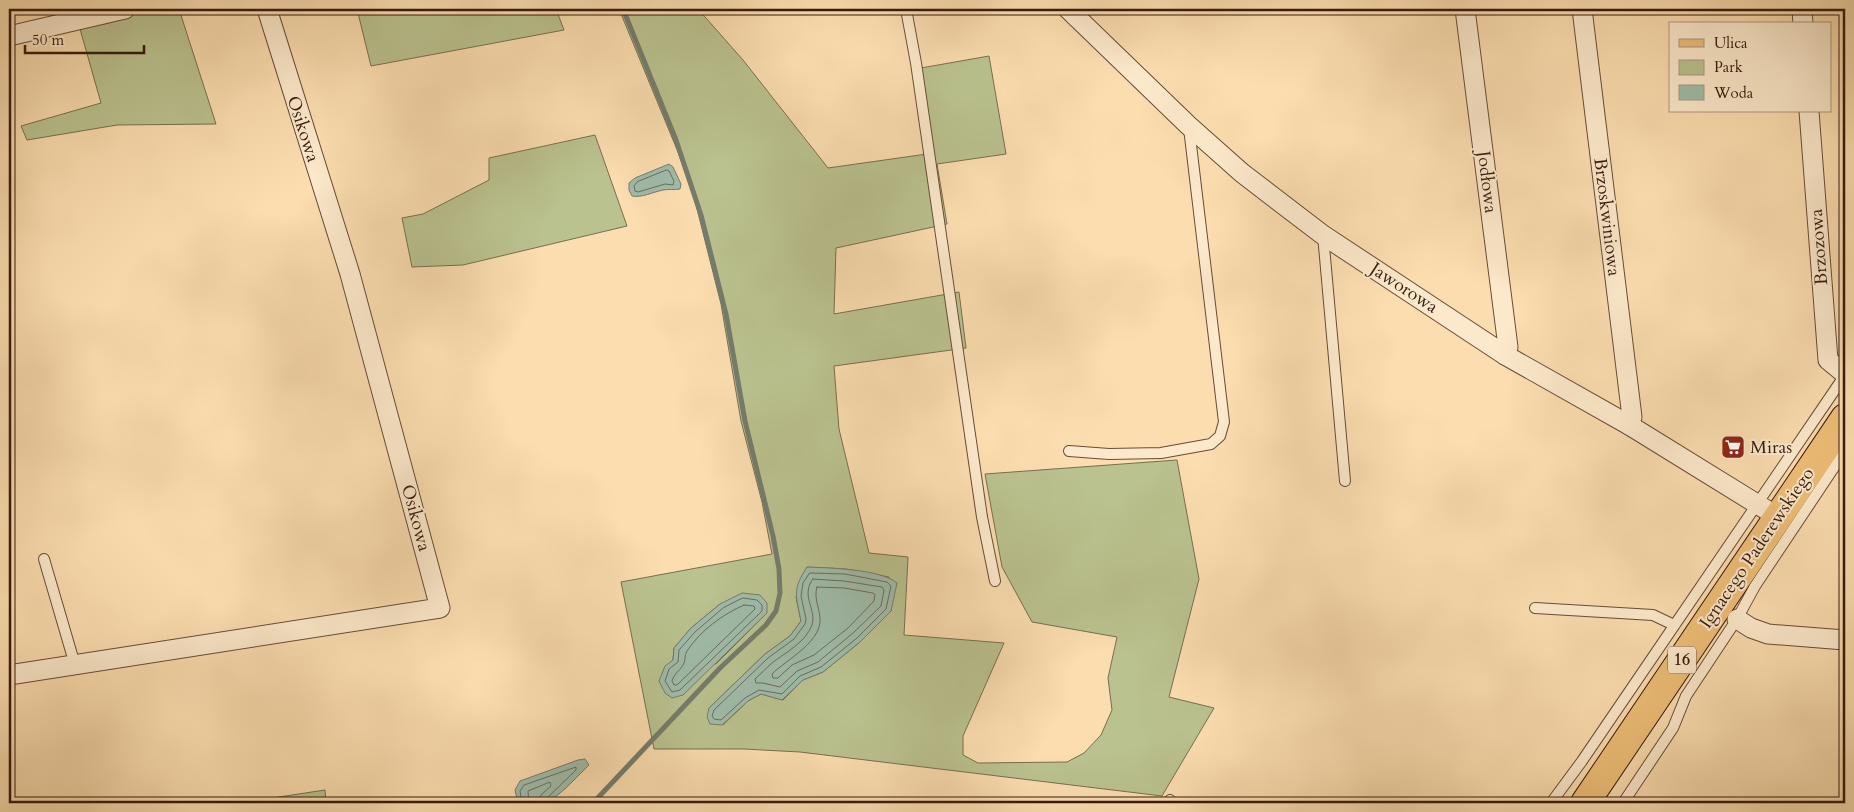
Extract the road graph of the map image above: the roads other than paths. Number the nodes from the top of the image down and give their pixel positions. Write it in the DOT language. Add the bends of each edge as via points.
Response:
graph roads {
  1 [pos="125,9"];
  2 [pos="267,9"];
  3 [pos="906,9"];
  4 [pos="1068,9"];
  5 [pos="1465,9"];
  6 [pos="1582,9"];
  7 [pos="1802,9"];
  8 [pos="1803,22"];
  9 [pos="9,36"];
  10 [pos="1809,112"];
  11 [pos="1188,125"];
  12 [pos="1324,235"];
  13 [pos="1505,355"];
  14 [pos="1845,374"];
  15 [pos="1845,418"];
  16 [pos="1629,425"];
  17 [pos="1069,451"];
  18 [pos="1845,451"];
  19 [pos="1345,481"];
  20 [pos="1768,511"];
  21 [pos="44,559"];
  22 [pos="995,582"];
  23 [pos="1535,608"];
  24 [pos="1737,619"];
  25 [pos="1674,625"];
  26 [pos="1845,640"];
  27 [pos="75,665"];
  28 [pos="9,675"];
  29 [pos="1551,803"];
  30 [pos="1585,803"];
  31 [pos="1623,803"];
  1 -- 9 [label="street"];
  2 -- 27 [label="street, Osikowa" via="350,274 440,608"];
  3 -- 22 [label="lane" via="982,518"];
  4 -- 11 [label="street, Jaworowa"];
  5 -- 13 [label="street, Jodłowa" via="1508,347"];
  6 -- 16 [label="street, Brzoskwiniowa" via="1632,417"];
  7 -- 8 [label="street"];
  10 -- 14 [label="street, Brzozowa" via="1828,360"];
  11 -- 12 [label="street, Jaworowa" via="1242,173"];
  11 -- 17 [label="lane" via="1224,422 1220,436 1211,444 1161,453"];
  12 -- 13 [label="street, Jaworowa"];
  12 -- 19 [label="lane"];
  13 -- 16 [label="street, Jaworowa"];
  14 -- 20 [label="lane"];
  15 -- 20 [label="main road, Ignacego Paderewskiego / 16"];
  16 -- 20 [label="street, Jaworowa"];
  18 -- 24 [label="lane" via="1755,586"];
  20 -- 25 [label="lane"];
  20 -- 30 [label="main road, Ignacego Paderewskiego / 16"];
  21 -- 27 [label="lane"];
  23 -- 25 [label="lane" via="1654,616"];
  24 -- 26 [label="street" via="1768,634"];
  24 -- 31 [label="lane" via="1686,696 1672,728"];
  25 -- 29 [label="lane"];
  27 -- 28 [label="street, Osikowa"];
}
